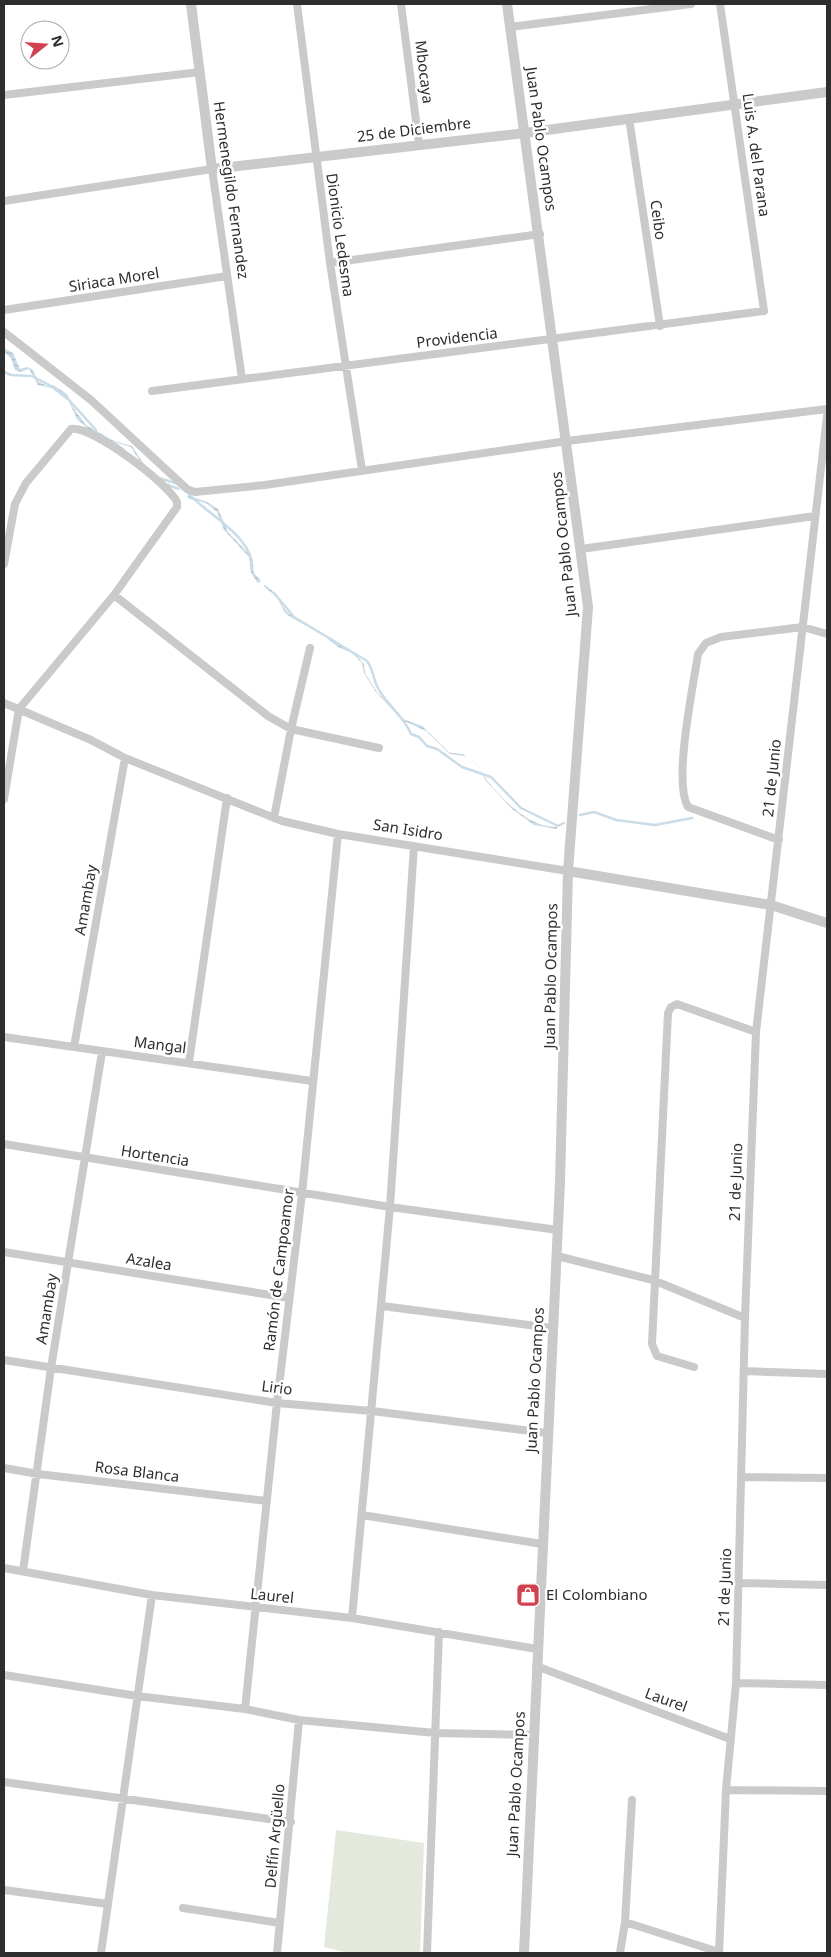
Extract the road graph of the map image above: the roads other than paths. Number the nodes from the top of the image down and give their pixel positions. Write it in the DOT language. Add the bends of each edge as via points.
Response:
graph roads {
  1 [pos="191,4"];
  2 [pos="297,4"];
  3 [pos="401,4"];
  4 [pos="507,4"];
  5 [pos="691,4"];
  6 [pos="720,4"];
  7 [pos="510,27"];
  8 [pos="200,72"];
  9 [pos="827,92"];
  10 [pos="4,95"];
  11 [pos="735,104"];
  12 [pos="629,118"];
  13 [pos="525,133"];
  14 [pos="419,144"];
  15 [pos="316,158"];
  16 [pos="212,169"];
  17 [pos="4,201"];
  18 [pos="540,234"];
  19 [pos="330,263"];
  20 [pos="228,276"];
  21 [pos="4,310"];
  22 [pos="764,311"];
  23 [pos="660,326"];
  24 [pos="4,332"];
  25 [pos="554,339"];
  26 [pos="345,365"];
  27 [pos="242,379"];
  28 [pos="152,391"];
  29 [pos="827,409"];
  30 [pos="827,416"];
  31 [pos="567,441"];
  32 [pos="362,470"];
  33 [pos="815,516"];
  34 [pos="581,549"];
  35 [pos="4,564"];
  36 [pos="114,595"];
  37 [pos="803,627"];
  38 [pos="827,634"];
  39 [pos="310,648"];
  40 [pos="4,703"];
  41 [pos="19,709"];
  42 [pos="290,730"];
  43 [pos="379,748"];
  44 [pos="125,758"];
  45 [pos="228,798"];
  46 [pos="4,799"];
  47 [pos="274,818"];
  48 [pos="338,834"];
  49 [pos="779,840"];
  50 [pos="414,846"];
  51 [pos="568,871"];
  52 [pos="771,905"];
  53 [pos="827,923"];
  54 [pos="756,1032"];
  55 [pos="4,1037"];
  56 [pos="74,1047"];
  57 [pos="102,1052"];
  58 [pos="188,1062"];
  59 [pos="312,1081"];
  60 [pos="4,1144"];
  61 [pos="85,1158"];
  62 [pos="302,1194"];
  63 [pos="390,1207"];
  64 [pos="558,1230"];
  65 [pos="4,1252"];
  66 [pos="557,1256"];
  67 [pos="68,1263"];
  68 [pos="653,1280"];
  69 [pos="289,1298"];
  70 [pos="382,1306"];
  71 [pos="745,1318"];
  72 [pos="552,1328"];
  73 [pos="4,1360"];
  74 [pos="694,1367"];
  75 [pos="51,1368"];
  76 [pos="744,1371"];
  77 [pos="827,1374"];
  78 [pos="277,1403"];
  79 [pos="372,1411"];
  80 [pos="548,1433"];
  81 [pos="4,1468"];
  82 [pos="38,1474"];
  83 [pos="742,1477"];
  84 [pos="827,1478"];
  85 [pos="267,1501"];
  86 [pos="362,1515"];
  87 [pos="542,1544"];
  88 [pos="4,1568"];
  89 [pos="23,1571"];
  90 [pos="739,1583"];
  91 [pos="827,1584"];
  92 [pos="152,1595"];
  93 [pos="257,1608"];
  94 [pos="352,1618"];
  95 [pos="439,1632"];
  96 [pos="537,1649"];
  97 [pos="536,1666"];
  98 [pos="4,1675"];
  99 [pos="736,1683"];
  100 [pos="827,1686"];
  101 [pos="137,1696"];
  102 [pos="245,1709"];
  103 [pos="298,1720"];
  104 [pos="435,1733"];
  105 [pos="534,1736"];
  106 [pos="730,1738"];
  107 [pos="4,1782"];
  108 [pos="726,1790"];
  109 [pos="827,1791"];
  110 [pos="124,1800"];
  111 [pos="632,1800"];
  112 [pos="291,1822"];
  113 [pos="4,1890"];
  114 [pos="108,1904"];
  115 [pos="183,1908"];
  116 [pos="626,1922"];
  117 [pos="280,1924"];
  118 [pos="101,1953"];
  119 [pos="277,1953"];
  120 [pos="427,1953"];
  121 [pos="524,1953"];
  122 [pos="620,1953"];
  123 [pos="719,1953"];
  1 -- 8 [label="street, Hermenegildo Fernandez"];
  2 -- 15 [label="street, Dionicio Ledesma"];
  3 -- 14 [label="street, Mbocaya"];
  4 -- 7 [label="street, Juan Pablo Ocampos"];
  5 -- 7 [label="street"];
  6 -- 11 [label="street, Luis A. del Parana"];
  7 -- 13 [label="street, Juan Pablo Ocampos"];
  8 -- 10 [label="street"];
  8 -- 16 [label="street, Hermenegildo Fernandez"];
  9 -- 11 [label="street, 25 de Diciembre"];
  11 -- 12 [label="street, 25 de Diciembre"];
  11 -- 22 [label="street, Luis A. del Parana"];
  12 -- 13 [label="street, 25 de Diciembre"];
  12 -- 23 [label="street, Ceibo"];
  13 -- 14 [label="street, 25 de Diciembre"];
  13 -- 18 [label="street, Juan Pablo Ocampos"];
  14 -- 15 [label="street, 25 de Diciembre"];
  15 -- 16 [label="street, 25 de Diciembre"];
  15 -- 19 [label="street, Dionicio Ledesma"];
  16 -- 17 [label="street, 25 de Diciembre"];
  16 -- 20 [label="street, Hermenegildo Fernandez"];
  18 -- 19 [label="street"];
  18 -- 25 [label="street, Juan Pablo Ocampos"];
  19 -- 26 [label="street, Dionicio Ledesma"];
  20 -- 21 [label="street, Siriaca Morel"];
  20 -- 27 [label="street, Hermenegildo Fernandez"];
  22 -- 23 [label="street, Providencia"];
  23 -- 25 [label="street, Providencia"];
  24 -- 32 [label="street" via="91,400 192,491 265,485"];
  25 -- 26 [label="street, Providencia"];
  25 -- 31 [label="street, Juan Pablo Ocampos"];
  26 -- 27 [label="street, Providencia"];
  26 -- 32 [label="street, Dionicio Ledesma"];
  27 -- 28 [label="street, Providencia"];
  29 -- 31 [label="street"];
  30 -- 33 [label="street, 21 de Junio"];
  31 -- 32 [label="street"];
  31 -- 34 [label="street, Juan Pablo Ocampos"];
  33 -- 34 [label="street"];
  33 -- 37 [label="street, 21 de Junio"];
  34 -- 51 [label="street, Juan Pablo Ocampos" via="588,607"];
  35 -- 36 [label="street" via="15,504 26,483 71,429 77,428 118,449 177,502 177,507"];
  36 -- 41 [label="street"];
  36 -- 42 [label="street"];
  37 -- 38 [label="street"];
  37 -- 49 [label="street, 21 de Junio"];
  37 -- 49 [label="street" via="721,637 706,643 698,654 681,777 688,807"];
  39 -- 42 [label="street"];
  40 -- 41 [label="street, San Isidro"];
  41 -- 44 [label="street, San Isidro"];
  41 -- 46 [label="street"];
  42 -- 43 [label="street"];
  42 -- 47 [label="street"];
  44 -- 45 [label="street, San Isidro"];
  44 -- 56 [label="street, Amambay"];
  45 -- 47 [label="street, San Isidro"];
  45 -- 58 [label="street"];
  47 -- 48 [label="street, San Isidro"];
  48 -- 50 [label="street, San Isidro"];
  48 -- 59 [label="street, Ramón de Campoamor"];
  49 -- 52 [label="street, 21 de Junio"];
  50 -- 51 [label="street, San Isidro"];
  50 -- 63 [label="street"];
  51 -- 52 [label="street, San Isidro"];
  51 -- 64 [label="street, Juan Pablo Ocampos"];
  52 -- 53 [label="street, San Isidro"];
  52 -- 54 [label="street, 21 de Junio"];
  54 -- 68 [label="street" via="678,1004 668,1013"];
  54 -- 71 [label="street, 21 de Junio"];
  55 -- 56 [label="street, Mangal"];
  56 -- 57 [label="street, Mangal"];
  57 -- 58 [label="street, Mangal"];
  57 -- 61 [label="street, Amambay"];
  58 -- 59 [label="street, Mangal"];
  59 -- 62 [label="street, Ramón de Campoamor"];
  60 -- 61 [label="street, Hortencia"];
  61 -- 62 [label="street, Hortencia"];
  61 -- 67 [label="street, Amambay"];
  62 -- 63 [label="street, Hortencia"];
  62 -- 69 [label="street, Ramón de Campoamor"];
  63 -- 64 [label="street, Hortencia"];
  63 -- 70 [label="street"];
  64 -- 66 [label="street, Juan Pablo Ocampos"];
  65 -- 67 [label="street, Azalea"];
  66 -- 68 [label="street"];
  66 -- 72 [label="street, Juan Pablo Ocampos"];
  67 -- 69 [label="street, Azalea"];
  67 -- 75 [label="street, Amambay"];
  68 -- 71 [label="street"];
  68 -- 74 [label="street" via="654,1352"];
  69 -- 78 [label="street, Ramón de Campoamor"];
  70 -- 72 [label="street"];
  70 -- 79 [label="street"];
  71 -- 76 [label="street, 21 de Junio"];
  72 -- 80 [label="street, Juan Pablo Ocampos"];
  73 -- 75 [label="street, Lirio"];
  75 -- 78 [label="street, Lirio"];
  75 -- 82 [label="street, Amambay"];
  76 -- 77 [label="street"];
  76 -- 83 [label="street, 21 de Junio"];
  78 -- 79 [label="street, Lirio"];
  78 -- 85 [label="street, Ramón de Campoamor"];
  79 -- 80 [label="street, Lirio"];
  79 -- 86 [label="street"];
  80 -- 87 [label="street, Juan Pablo Ocampos"];
  81 -- 82 [label="street, Rosa Blanca"];
  82 -- 85 [label="street, Rosa Blanca"];
  82 -- 89 [label="street, Amambay"];
  83 -- 84 [label="street"];
  83 -- 90 [label="street, 21 de Junio"];
  85 -- 93 [label="street, Ramón de Campoamor"];
  86 -- 87 [label="street"];
  86 -- 94 [label="street"];
  87 -- 96 [label="street, Juan Pablo Ocampos"];
  88 -- 89 [label="street, Laurel"];
  89 -- 92 [label="street, Laurel"];
  90 -- 91 [label="street"];
  90 -- 99 [label="street, 21 de Junio"];
  92 -- 93 [label="street, Laurel"];
  92 -- 101 [label="street"];
  93 -- 94 [label="street, Laurel"];
  93 -- 102 [label="street, Ramón de Campoamor"];
  94 -- 95 [label="street, Laurel"];
  95 -- 96 [label="street, Laurel"];
  95 -- 104 [label="street"];
  96 -- 97 [label="street, Juan Pablo Ocampos"];
  97 -- 105 [label="street, Juan Pablo Ocampos"];
  97 -- 106 [label="street, Laurel"];
  98 -- 101 [label="street"];
  99 -- 100 [label="street"];
  99 -- 106 [label="street, 21 de Junio"];
  101 -- 102 [label="street"];
  101 -- 110 [label="street"];
  102 -- 103 [label="street"];
  103 -- 104 [label="street"];
  103 -- 112 [label="street, Delfín Argüello"];
  104 -- 105 [label="street"];
  104 -- 120 [label="street"];
  105 -- 121 [label="street, Juan Pablo Ocampos"];
  106 -- 108 [label="street, 21 de Junio"];
  107 -- 110 [label="street"];
  108 -- 109 [label="street"];
  108 -- 123 [label="street, 21 de Junio"];
  110 -- 112 [label="street"];
  110 -- 114 [label="street"];
  111 -- 116 [label="street"];
  112 -- 117 [label="street, Delfín Argüello"];
  113 -- 114 [label="street"];
  114 -- 118 [label="street"];
  115 -- 117 [label="street"];
  116 -- 122 [label="street"];
  116 -- 123 [label="street"];
  117 -- 119 [label="street, Delfín Argüello"];
}
